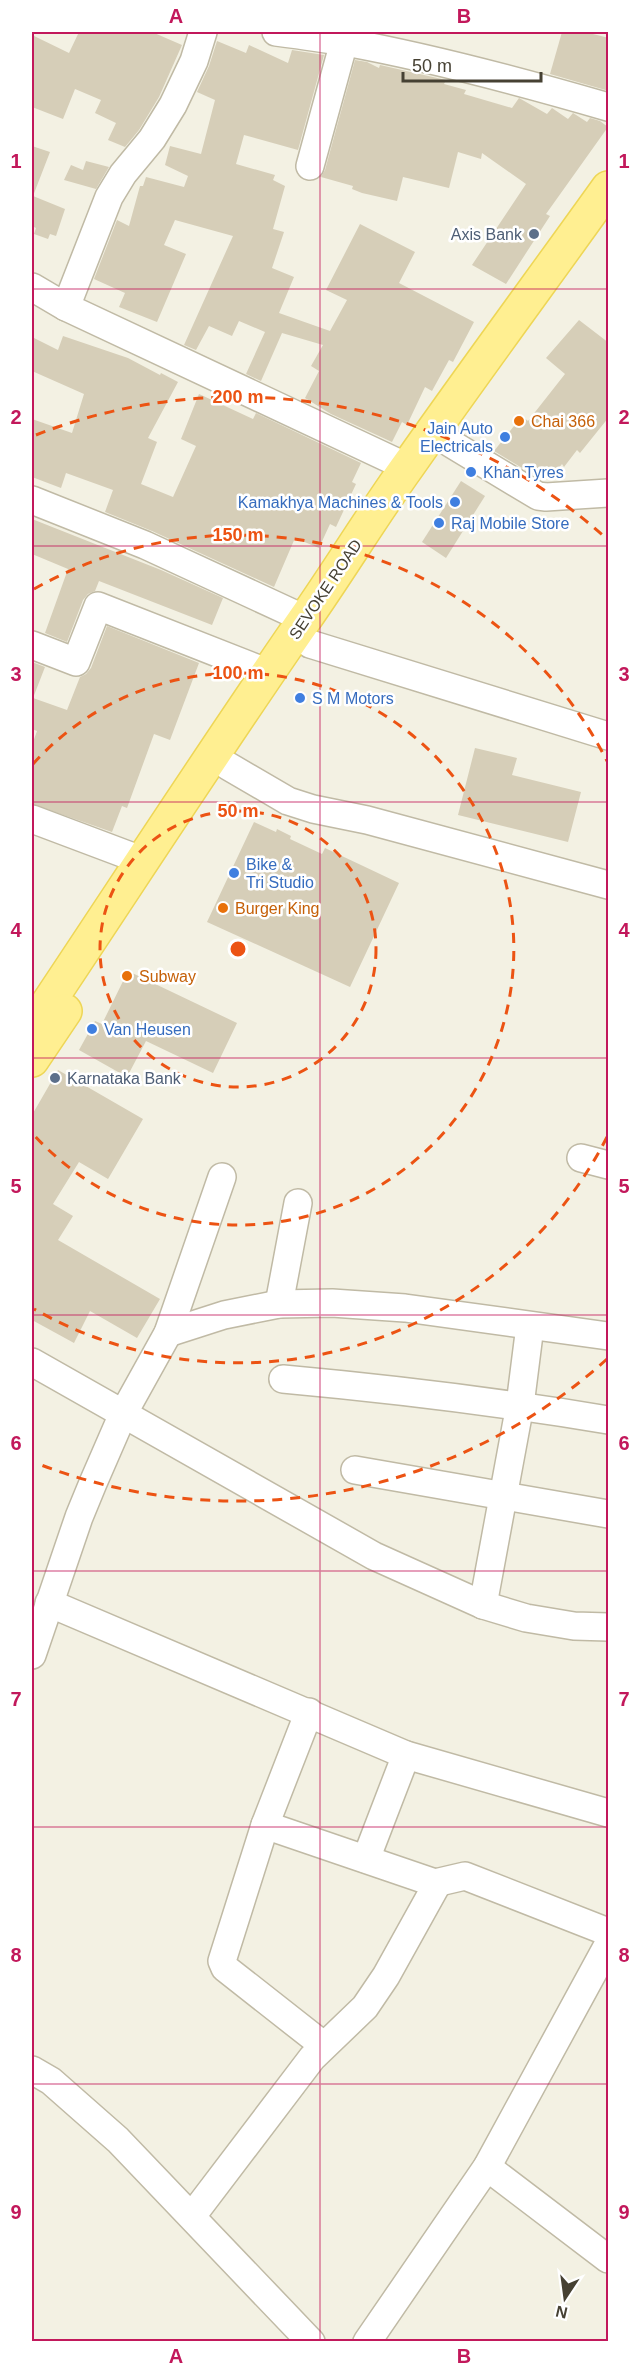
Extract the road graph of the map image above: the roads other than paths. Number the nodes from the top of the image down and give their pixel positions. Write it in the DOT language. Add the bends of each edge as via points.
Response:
graph roads {
  1 [pos="203,32"];
  2 [pos="276,32"];
  3 [pos="344,42"];
  4 [pos="609,107"];
  5 [pos="310,166"];
  6 [pos="609,188"];
  7 [pos="609,225"];
  8 [pos="32,287"];
  9 [pos="66,307"];
  10 [pos="450,443"];
  11 [pos="416,472"];
  12 [pos="609,493"];
  13 [pos="32,500"];
  14 [pos="308,631"];
  15 [pos="32,645"];
  16 [pos="267,672"];
  17 [pos="609,736"];
  18 [pos="228,766"];
  19 [pos="32,819"];
  20 [pos="151,866"];
  21 [pos="609,885"];
  22 [pos="126,904"];
  23 [pos="32,1027"];
  24 [pos="32,1060"];
  25 [pos="581,1158"];
  26 [pos="609,1165"];
  27 [pos="222,1177"];
  28 [pos="298,1203"];
  29 [pos="279,1304"];
  30 [pos="530,1326"];
  31 [pos="168,1333"];
  32 [pos="609,1336"];
  33 [pos="32,1362"];
  34 [pos="283,1379"];
  35 [pos="520,1406"];
  36 [pos="123,1414"];
  37 [pos="609,1420"];
  38 [pos="355,1470"];
  39 [pos="504,1496"];
  40 [pos="609,1514"];
  41 [pos="49,1603"];
  42 [pos="483,1605"];
  43 [pos="609,1627"];
  44 [pos="32,1654"];
  45 [pos="309,1712"];
  46 [pos="406,1755"];
  47 [pos="609,1814"];
  48 [pos="265,1824"];
  49 [pos="366,1858"];
  50 [pos="435,1882"];
  51 [pos="609,1932"];
  52 [pos="609,1945"];
  53 [pos="323,2045"];
  54 [pos="32,2070"];
  55 [pos="487,2167"];
  56 [pos="192,2216"];
  57 [pos="609,2259"];
  58 [pos="311,2342"];
  59 [pos="367,2342"];
  1 -- 9 [label="street" via="173,105 110,197"];
  2 -- 3 [label="street"];
  3 -- 4 [label="street"];
  3 -- 5 [label="street"];
  6 -- 11 [label="main road, SEVOKE ROAD"];
  7 -- 10 [label="main road, SEVOKE ROAD"];
  8 -- 9 [label="street"];
  9 -- 11 [label="street"];
  10 -- 11 [label="main road, SEVOKE ROAD"];
  10 -- 12 [label="street" via="538,496"];
  11 -- 14 [label="main road, SEVOKE ROAD"];
  13 -- 14 [label="street" via="145,545"];
  14 -- 16 [label="main road, SEVOKE ROAD"];
  14 -- 17 [label="street"];
  14 -- 18 [label="main road, SEVOKE ROAD"];
  15 -- 16 [label="street" via="76,662 98,606"];
  16 -- 20 [label="main road, SEVOKE ROAD"];
  18 -- 20 [label="main road, SEVOKE ROAD"];
  18 -- 21 [label="street" via="288,801 313,809"];
  19 -- 20 [label="street"];
  20 -- 22 [label="main road, SEVOKE ROAD"];
  22 -- 23 [label="main road, SEVOKE ROAD"];
  22 -- 24 [label="main road, SEVOKE ROAD"];
  25 -- 26 [label="street"];
  27 -- 31 [label="street"];
  28 -- 29 [label="street"];
  29 -- 30 [label="street" via="405,1308"];
  29 -- 31 [label="street" via="224,1315"];
  30 -- 32 [label="street"];
  30 -- 35 [label="street"];
  31 -- 36 [label="street"];
  33 -- 36 [label="street"];
  34 -- 35 [label="street"];
  35 -- 37 [label="street"];
  35 -- 39 [label="street"];
  36 -- 41 [label="street"];
  36 -- 42 [label="street" via="374,1556"];
  38 -- 39 [label="street"];
  39 -- 40 [label="street"];
  39 -- 42 [label="street"];
  41 -- 44 [label="street"];
  41 -- 45 [label="street"];
  42 -- 43 [label="street" via="526,1618"];
  45 -- 46 [label="street"];
  45 -- 48 [label="street"];
  46 -- 47 [label="street"];
  46 -- 49 [label="street"];
  48 -- 49 [label="street"];
  48 -- 53 [label="street" via="222,1965"];
  49 -- 50 [label="street"];
  50 -- 51 [label="street" via="465,1876"];
  50 -- 53 [label="street" via="386,1976 365,2007"];
  52 -- 55 [label="street"];
  53 -- 56 [label="street"];
  54 -- 56 [label="street" via="51,2081 118,2140"];
  55 -- 57 [label="street"];
  55 -- 59 [label="street"];
  56 -- 58 [label="street"];
}
